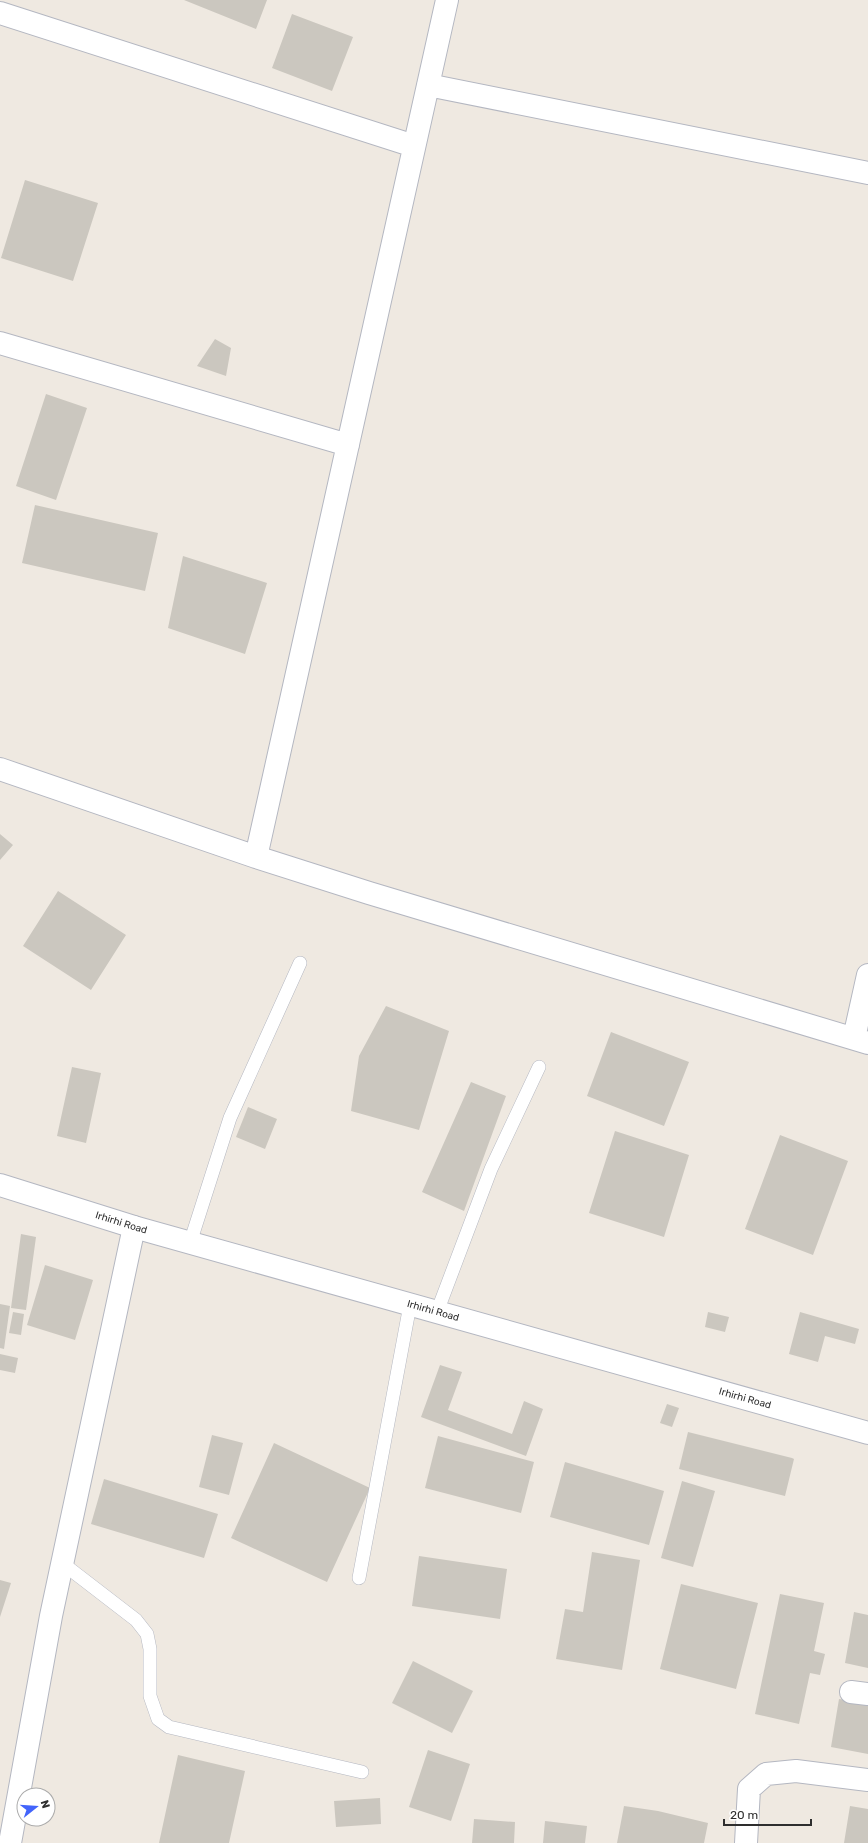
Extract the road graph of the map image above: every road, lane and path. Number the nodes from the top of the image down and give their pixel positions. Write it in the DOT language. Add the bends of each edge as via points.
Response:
graph roads {
  1 [pos="447,0"];
  2 [pos="0,13"];
  3 [pos="428,85"];
  4 [pos="414,146"];
  5 [pos="868,173"];
  6 [pos="0,343"];
  7 [pos="348,446"];
  8 [pos="0,769"];
  9 [pos="256,856"];
  10 [pos="300,963"];
  11 [pos="868,975"];
  12 [pos="861,1041"];
  13 [pos="539,1067"];
  14 [pos="0,1185"];
  15 [pos="134,1227"];
  16 [pos="190,1243"];
  17 [pos="410,1305"];
  18 [pos="437,1312"];
  19 [pos="868,1433"];
  20 [pos="62,1563"];
  21 [pos="358,1578"];
  22 [pos="362,1772"];
  23 [pos="868,1780"];
  24 [pos="10,1843"];
  25 [pos="746,1843"];
  1 -- 3 [label="street"];
  2 -- 4 [label="street"];
  3 -- 4 [label="street"];
  3 -- 5 [label="street"];
  4 -- 7 [label="street"];
  6 -- 7 [label="street"];
  7 -- 9 [label="street"];
  8 -- 9 [label="street"];
  9 -- 12 [label="street" via="398,902"];
  10 -- 16 [label="lane" via="230,1118"];
  11 -- 12 [label="street"];
  13 -- 18 [label="lane" via="491,1169"];
  14 -- 15 [label="street, Irhirhi Road"];
  15 -- 16 [label="street, Irhirhi Road"];
  15 -- 20 [label="street"];
  16 -- 17 [label="street, Irhirhi Road"];
  17 -- 18 [label="street, Irhirhi Road"];
  17 -- 21 [label="lane"];
  18 -- 19 [label="street, Irhirhi Road"];
  20 -- 22 [label="lane" via="136,1620 147,1634 150,1649 150,1696 158,1719 169,1727"];
  20 -- 24 [label="street"];
  23 -- 25 [label="street" via="796,1771 766,1774 749,1789"];
}
